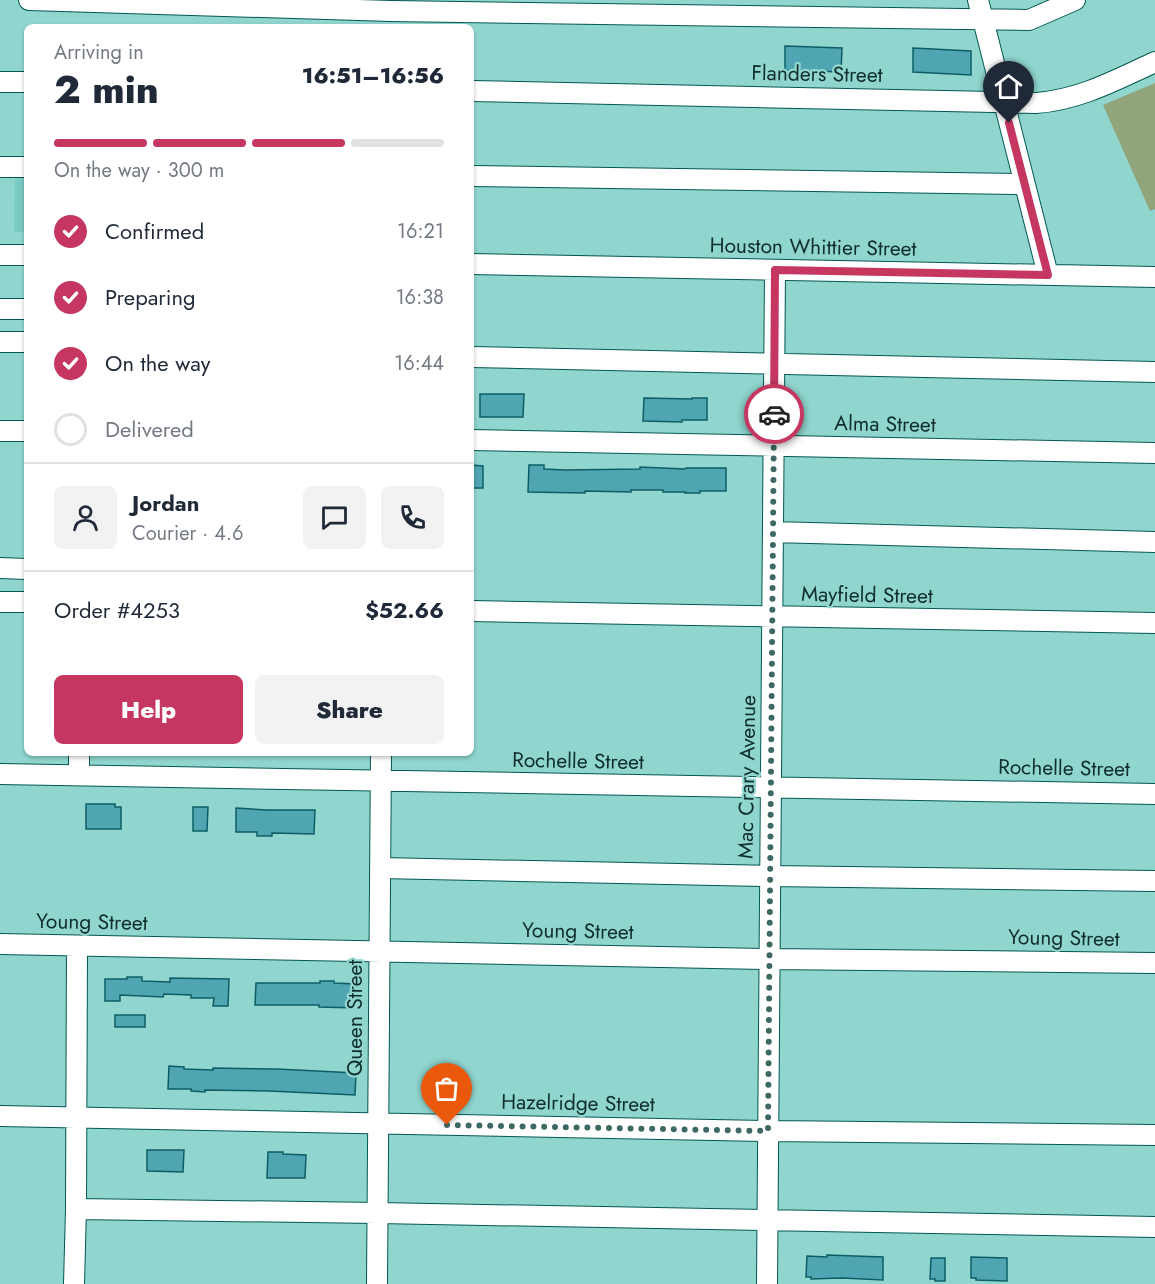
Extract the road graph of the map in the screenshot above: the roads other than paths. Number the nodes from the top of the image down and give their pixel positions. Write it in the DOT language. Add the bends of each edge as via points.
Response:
graph roads {
  1 [pos="29,0"];
  2 [pos="1075,0"];
  3 [pos="980,10"];
  4 [pos="391,13"];
  5 [pos="1155,62"];
  6 [pos="0,82"];
  7 [pos="24,82"];
  8 [pos="474,91"];
  9 [pos="1004,102"];
  10 [pos="0,167"];
  11 [pos="24,168"];
  12 [pos="474,176"];
  13 [pos="1024,184"];
  14 [pos="0,255"];
  15 [pos="24,255"];
  16 [pos="474,264"];
  17 [pos="775,270"];
  18 [pos="1048,275"];
  19 [pos="1155,277"];
  20 [pos="0,309"];
  21 [pos="24,309"];
  22 [pos="0,342"];
  23 [pos="24,342"];
  24 [pos="474,357"];
  25 [pos="774,364"];
  26 [pos="1155,372"];
  27 [pos="0,431"];
  28 [pos="24,431"];
  29 [pos="474,440"];
  30 [pos="774,446"];
  31 [pos="1155,453"];
  32 [pos="773,532"];
  33 [pos="1155,542"];
  34 [pos="0,568"];
  35 [pos="24,568"];
  36 [pos="0,602"];
  37 [pos="24,602"];
  38 [pos="474,611"];
  39 [pos="773,617"];
  40 [pos="1155,623"];
  41 [pos="79,756"];
  42 [pos="381,756"];
  43 [pos="0,774"];
  44 [pos="79,775"];
  45 [pos="381,781"];
  46 [pos="771,788"];
  47 [pos="1155,794"];
  48 [pos="380,868"];
  49 [pos="770,876"];
  50 [pos="1155,881"];
  51 [pos="0,944"];
  52 [pos="77,946"];
  53 [pos="380,952"];
  54 [pos="770,959"];
  55 [pos="1155,963"];
  56 [pos="0,1116"];
  57 [pos="76,1117"];
  58 [pos="378,1123"];
  59 [pos="768,1131"];
  60 [pos="1155,1135"];
  61 [pos="76,1209"];
  62 [pos="378,1213"];
  63 [pos="768,1221"];
  64 [pos="1155,1227"];
  65 [pos="74,1284"];
  66 [pos="377,1284"];
  67 [pos="767,1284"];
  1 -- 4 [label="street"];
  2 -- 3 [label="street" via="1029,20"];
  3 -- 4 [label="street"];
  3 -- 9 [label="street"];
  5 -- 9 [label="street, Flanders Street" via="1066,99"];
  6 -- 7 [label="street"];
  8 -- 9 [label="street, Flanders Street"];
  9 -- 13 [label="street"];
  10 -- 11 [label="street"];
  12 -- 13 [label="street"];
  13 -- 18 [label="street"];
  14 -- 15 [label="street"];
  16 -- 17 [label="street, Houston Whittier Street"];
  17 -- 18 [label="street, Houston Whittier Street"];
  17 -- 25 [label="street, Mac Crary Avenue"];
  18 -- 19 [label="street, Houston Whittier Street"];
  20 -- 21 [label="street"];
  22 -- 23 [label="street"];
  24 -- 25 [label="street"];
  25 -- 26 [label="street"];
  25 -- 30 [label="street, Mac Crary Avenue"];
  27 -- 28 [label="street"];
  29 -- 30 [label="street, Alma Street"];
  30 -- 31 [label="street, Alma Street"];
  30 -- 32 [label="street, Mac Crary Avenue"];
  32 -- 33 [label="street"];
  32 -- 39 [label="street, Mac Crary Avenue"];
  34 -- 35 [label="street"];
  36 -- 37 [label="street"];
  38 -- 39 [label="street, Mayfield Street"];
  39 -- 40 [label="street, Mayfield Street"];
  39 -- 46 [label="street, Mac Crary Avenue"];
  41 -- 44 [label="street"];
  42 -- 45 [label="street, Queen Street"];
  43 -- 44 [label="street, Rochelle Street"];
  44 -- 45 [label="street, Rochelle Street"];
  45 -- 46 [label="street, Rochelle Street"];
  45 -- 48 [label="street, Queen Street"];
  46 -- 47 [label="street, Rochelle Street"];
  46 -- 49 [label="street, Mac Crary Avenue"];
  48 -- 49 [label="street"];
  48 -- 53 [label="street, Queen Street"];
  49 -- 50 [label="street"];
  49 -- 54 [label="street, Mac Crary Avenue"];
  51 -- 52 [label="street, Young Street"];
  52 -- 53 [label="street, Young Street"];
  52 -- 57 [label="street"];
  53 -- 54 [label="street, Young Street"];
  53 -- 58 [label="street, Queen Street"];
  54 -- 55 [label="street, Young Street"];
  54 -- 59 [label="street, Mac Crary Avenue"];
  56 -- 57 [label="street, Hazelridge Street"];
  57 -- 58 [label="street, Hazelridge Street"];
  57 -- 61 [label="street"];
  58 -- 59 [label="street, Hazelridge Street"];
  58 -- 62 [label="street, Queen Street"];
  59 -- 60 [label="street, Hazelridge Street"];
  59 -- 63 [label="street, Mac Crary Avenue"];
  61 -- 62 [label="street"];
  61 -- 65 [label="street"];
  62 -- 63 [label="street"];
  62 -- 66 [label="street, Queen Street"];
  63 -- 64 [label="street"];
  63 -- 67 [label="street, Mac Crary Avenue"];
}
